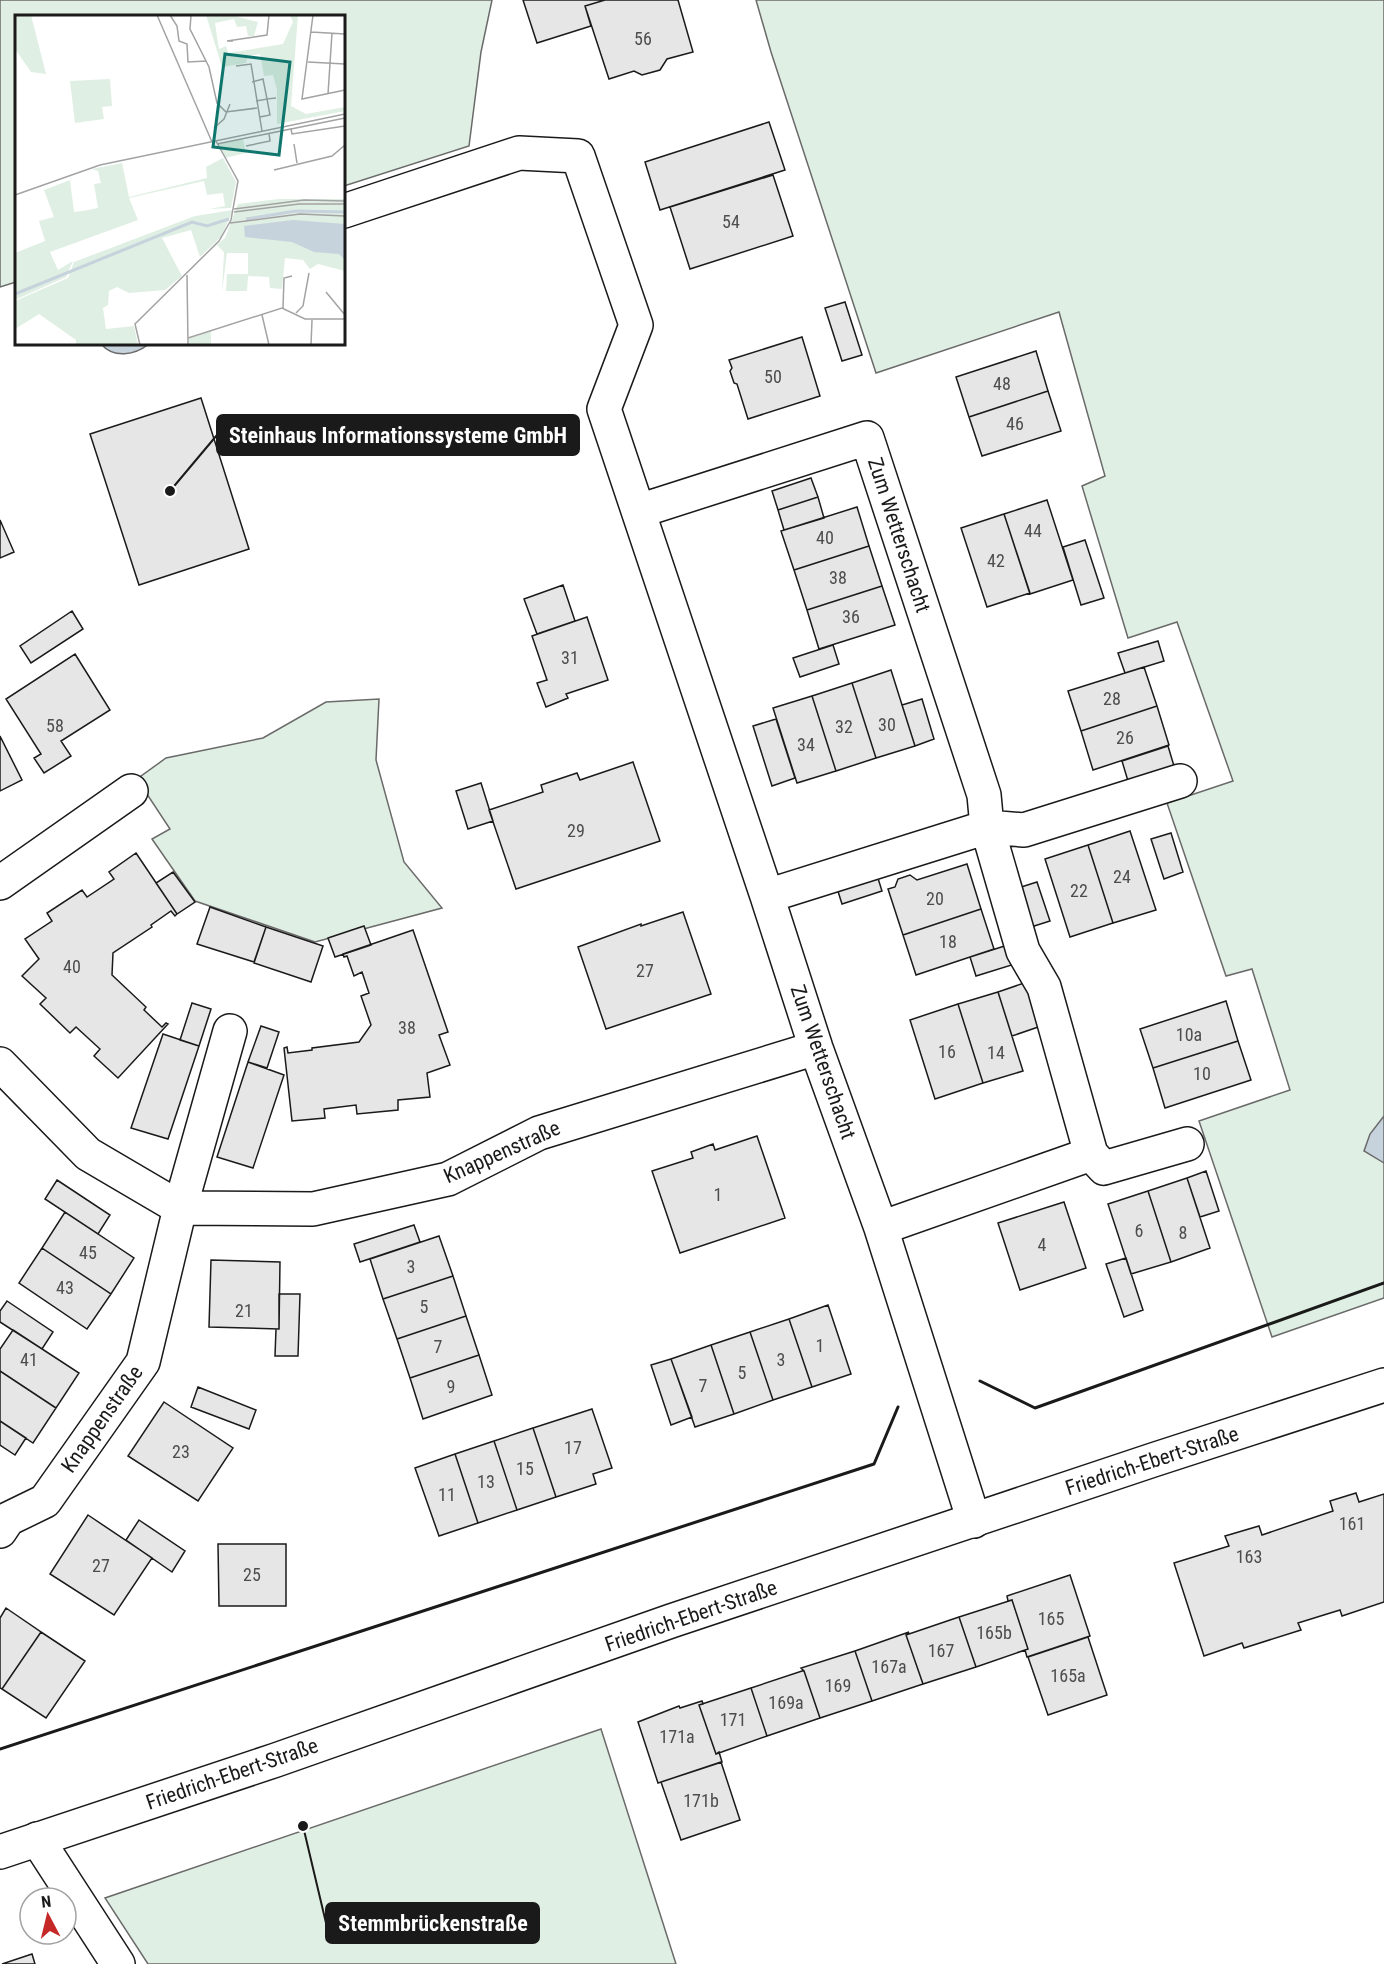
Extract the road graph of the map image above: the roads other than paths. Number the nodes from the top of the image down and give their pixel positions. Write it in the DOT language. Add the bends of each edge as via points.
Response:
graph roads {
  1 [pos="345,211"];
  2 [pos="639,511"];
  3 [pos="1180,781"];
  4 [pos="131,791"];
  5 [pos="987,827"];
  6 [pos="0,883"];
  7 [pos="767,896"];
  8 [pos="230,1031"];
  9 [pos="816,1048"];
  10 [pos="0,1064"];
  11 [pos="1187,1144"];
  12 [pos="1091,1154"];
  13 [pos="180,1208"];
  14 [pos="881,1228"];
  15 [pos="1384,1385"];
  16 [pos="974,1521"];
  17 [pos="0,1531"];
  18 [pos="37,1839"];
  19 [pos="0,1852"];
  20 [pos="118,1964"];
  1 -- 2 [label="street, Zum Wetterschacht" via="519,153 578,156 636,325 604,409"];
  2 -- 5 [label="street, Zum Wetterschacht" via="867,438 984,795"];
  2 -- 7 [label="street, Zum Wetterschacht"];
  3 -- 5 [label="street" via="1024,830"];
  4 -- 6 [label="street"];
  5 -- 7 [label="street"];
  5 -- 12 [label="street, Zum Wetterschacht" via="1023,951 1044,987"];
  7 -- 9 [label="street, Zum Wetterschacht"];
  8 -- 13 [label="street, Knappenstraße"];
  9 -- 13 [label="street, Knappenstraße" via="539,1132 448,1179 313,1209"];
  9 -- 14 [label="street, Zum Wetterschacht"];
  10 -- 13 [label="street, Knappenstraße" via="88,1154"];
  11 -- 12 [label="street" via="1104,1168"];
  12 -- 14 [label="street"];
  13 -- 17 [label="street, Knappenstraße" via="143,1362 45,1502 8,1519"];
  14 -- 16 [label="street, Zum Wetterschacht"];
  15 -- 16 [label="street, Friedrich-Ebert-Straße"];
  16 -- 18 [label="street, Friedrich-Ebert-Straße"];
  18 -- 19 [label="street, Friedrich-Ebert-Straße"];
  18 -- 20 [label="street"];
}
